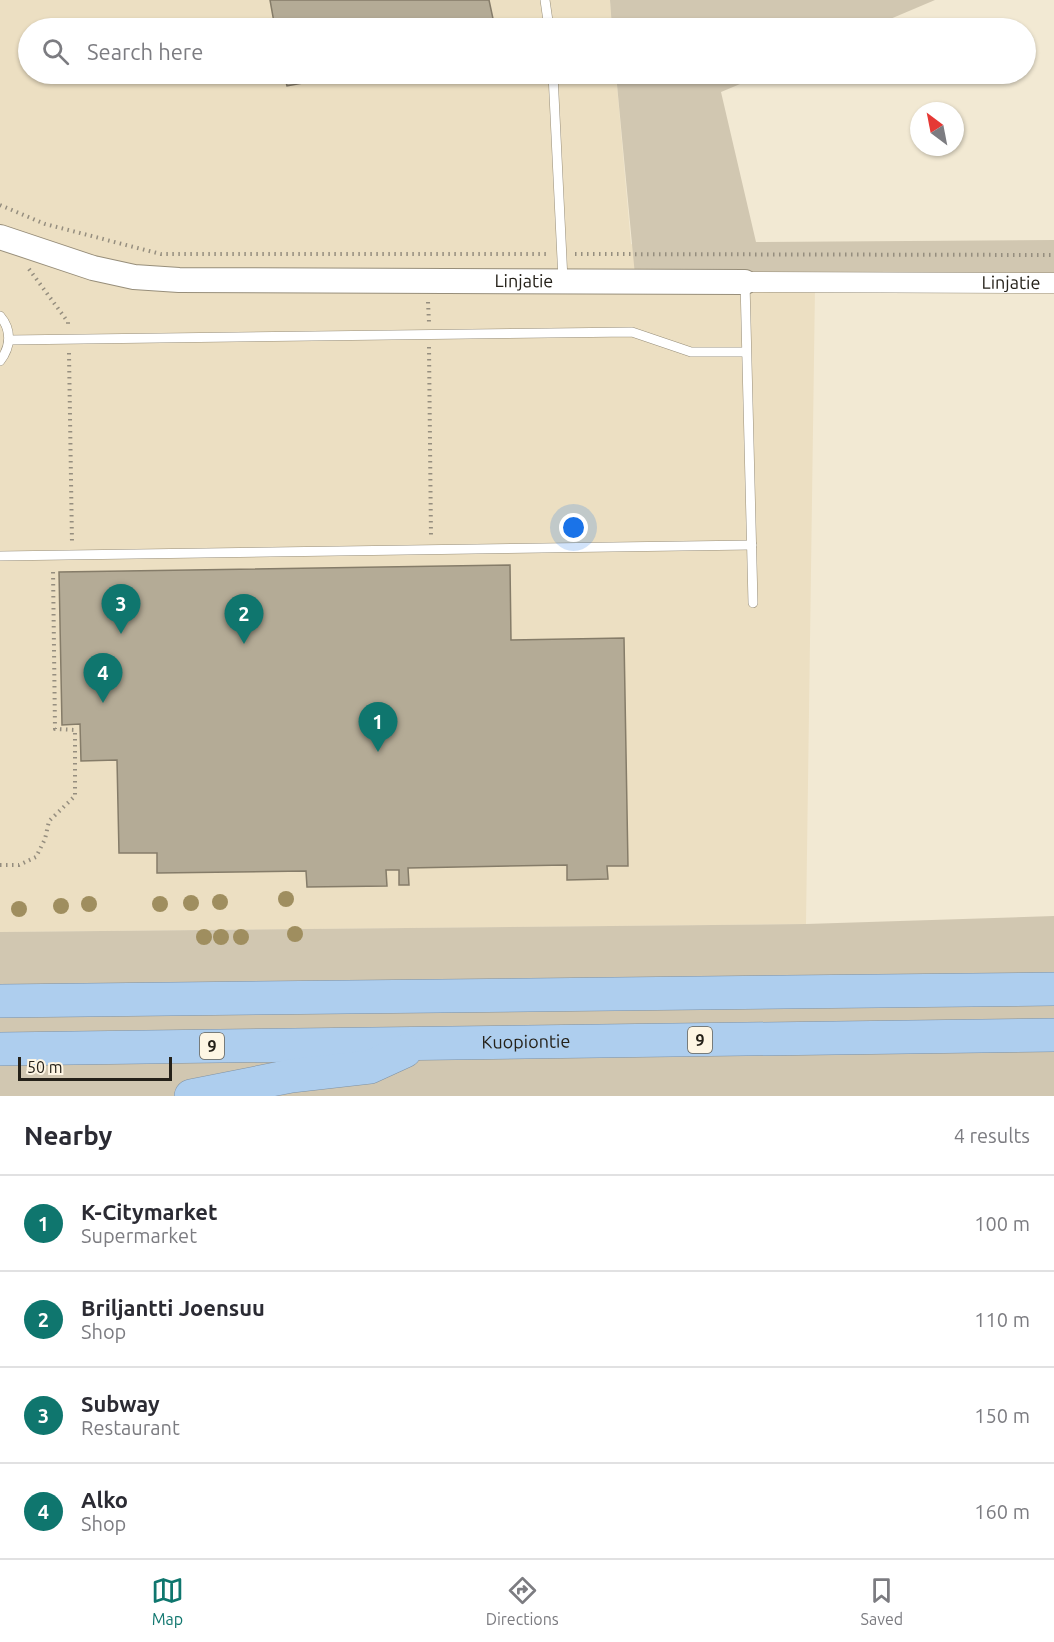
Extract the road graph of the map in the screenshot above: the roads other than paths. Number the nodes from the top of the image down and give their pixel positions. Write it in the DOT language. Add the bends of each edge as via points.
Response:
graph roads {
  1 [pos="545,0"];
  2 [pos="548,18"];
  3 [pos="554,84"];
  4 [pos="0,237"];
  5 [pos="563,282"];
  6 [pos="745,282"];
  7 [pos="1054,283"];
  8 [pos="0,316"];
  9 [pos="9,340"];
  10 [pos="745,352"];
  11 [pos="0,361"];
  12 [pos="752,545"];
  13 [pos="0,556"];
  14 [pos="753,603"];
  15 [pos="0,985"];
  16 [pos="1054,989"];
  17 [pos="46,1000"];
  18 [pos="0,1001"];
  19 [pos="1054,1035"];
  20 [pos="423,1044"];
  21 [pos="0,1049"];
  22 [pos="190,1096"];
  1 -- 2 [label="lane"];
  3 -- 5 [label="lane"];
  4 -- 5 [label="street, Linjatie" via="134,278"];
  5 -- 6 [label="street, Linjatie"];
  6 -- 7 [label="street, Linjatie"];
  6 -- 10 [label="lane"];
  8 -- 9 [label="lane"];
  9 -- 10 [label="lane" via="632,332 691,352"];
  9 -- 11 [label="lane"];
  10 -- 12 [label="lane"];
  12 -- 13 [label="lane"];
  12 -- 14 [label="lane"];
  15 -- 17 [label="highway"];
  16 -- 17 [label="highway"];
  17 -- 18 [label="highway"];
  19 -- 20 [label="highway, Kuopiontie / 9"];
  20 -- 21 [label="highway, Kuopiontie / 9"];
  20 -- 22 [label="highway" via="370,1067 291,1076"];
}
